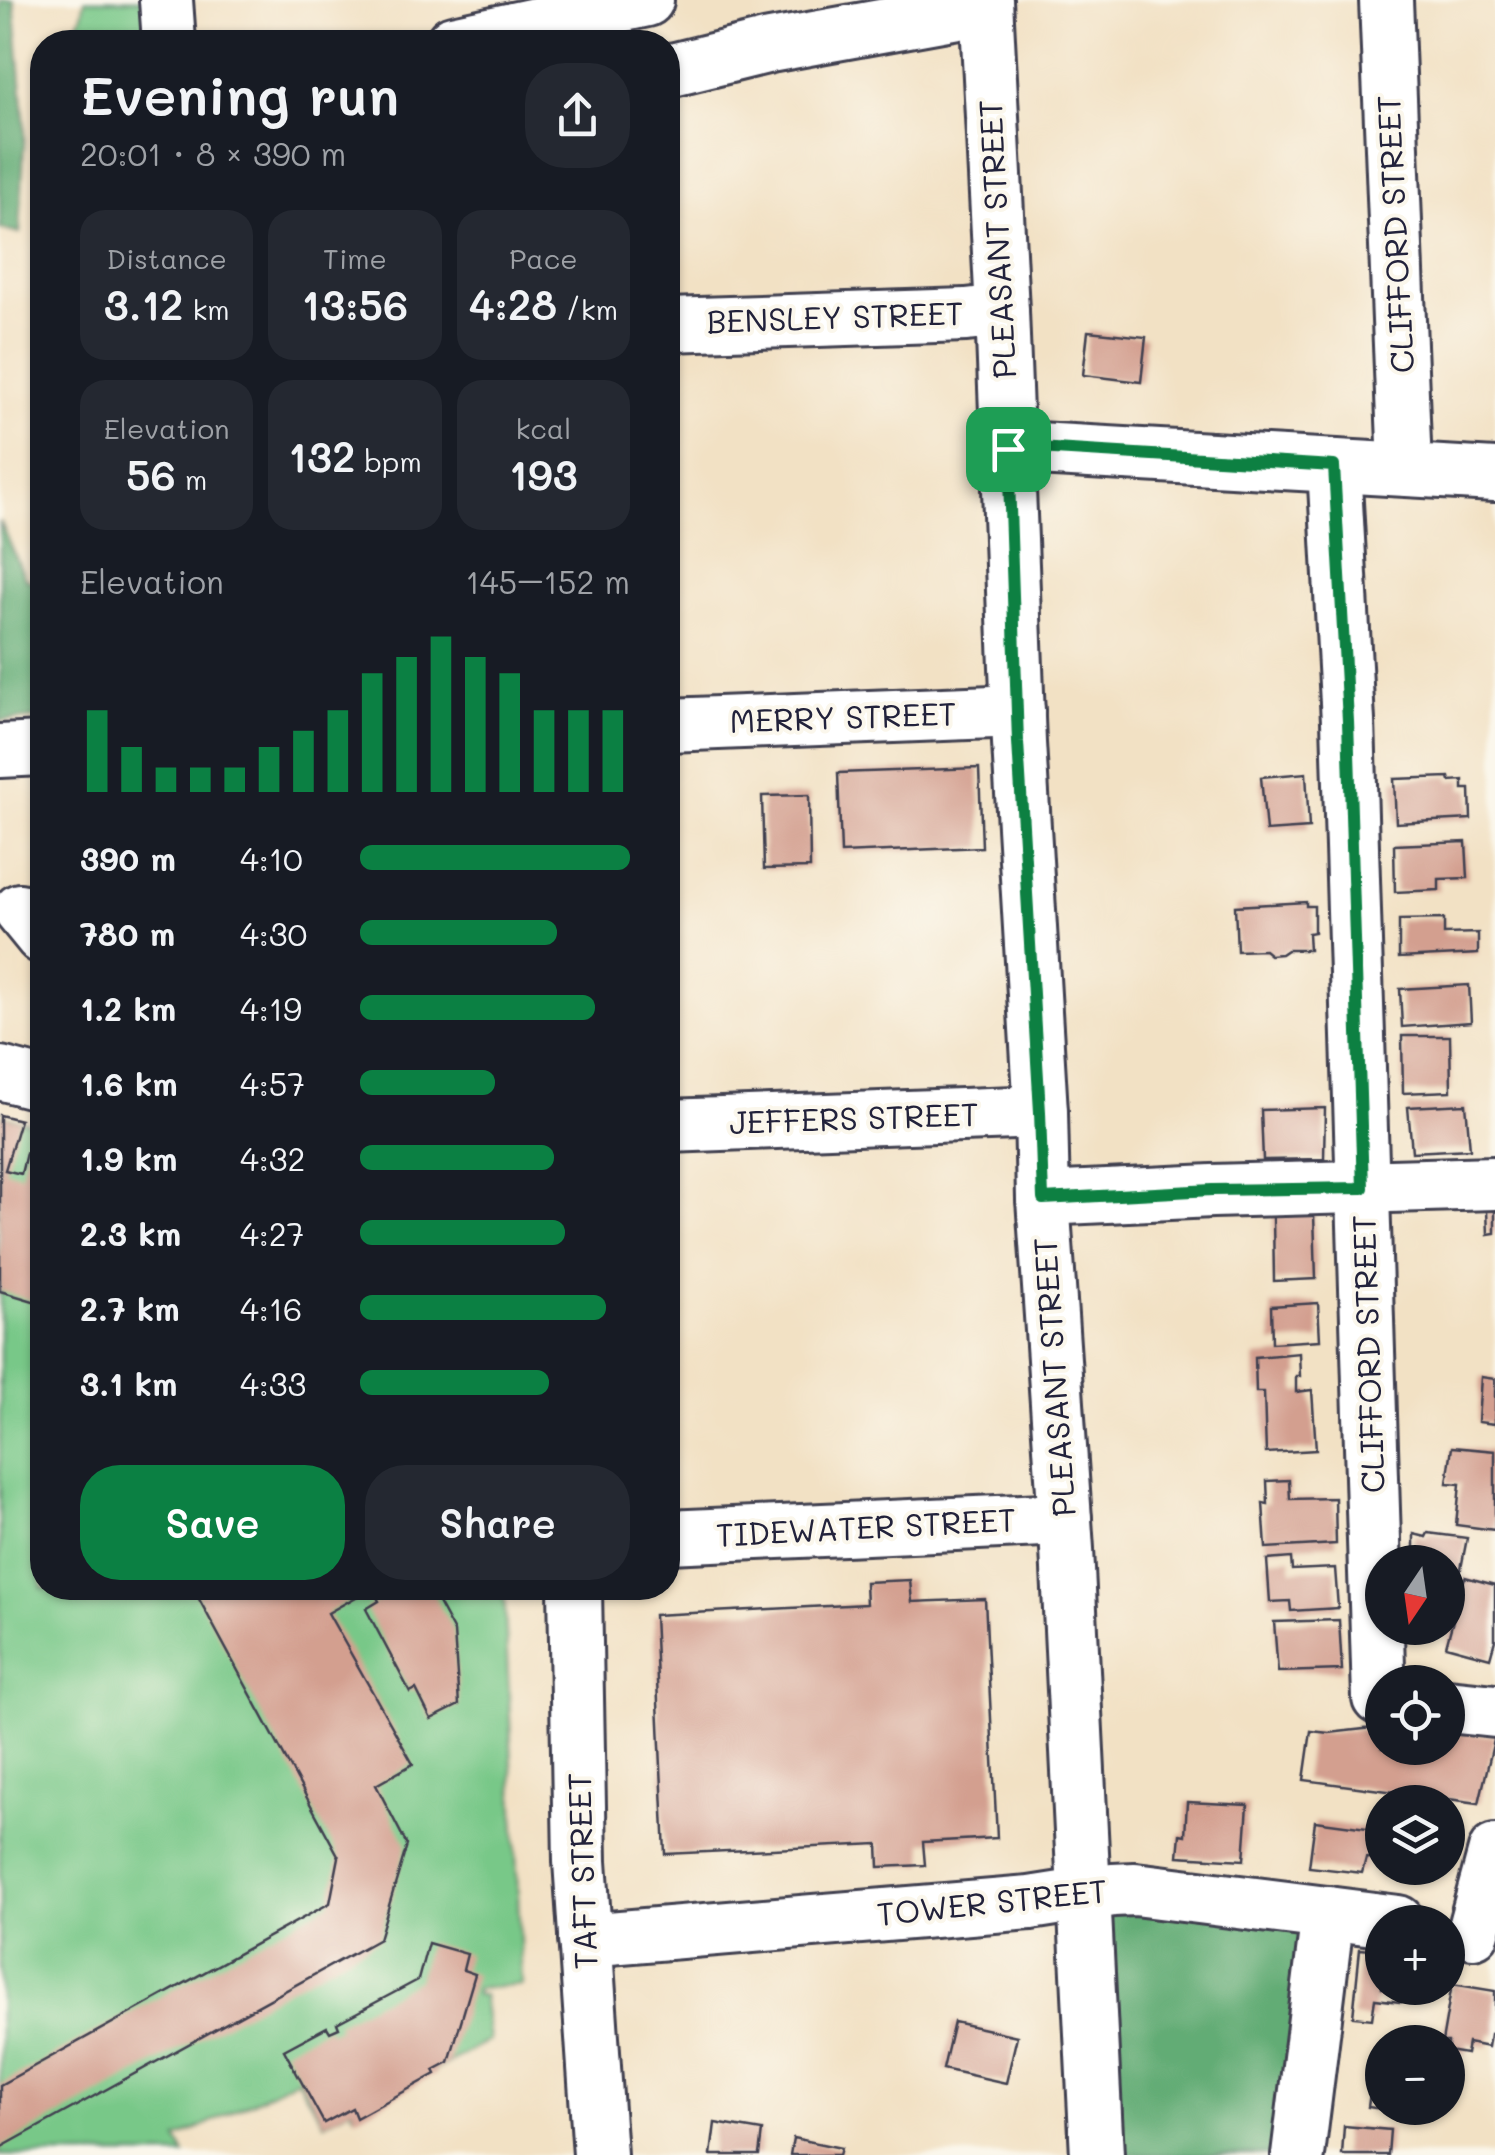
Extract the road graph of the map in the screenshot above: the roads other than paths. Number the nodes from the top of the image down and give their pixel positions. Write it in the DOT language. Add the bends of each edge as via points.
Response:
graph roads {
  1 [pos="166,0"];
  2 [pos="646,0"];
  3 [pos="1386,0"];
  4 [pos="986,3"];
  5 [pos="169,30"];
  6 [pos="535,30"];
  7 [pos="680,68"];
  8 [pos="1002,311"];
  9 [pos="680,325"];
  10 [pos="1008,449"];
  11 [pos="1334,466"];
  12 [pos="1405,468"];
  13 [pos="1495,474"];
  14 [pos="1018,711"];
  15 [pos="680,725"];
  16 [pos="30,749"];
  17 [pos="0,750"];
  18 [pos="0,1073"];
  19 [pos="30,1081"];
  20 [pos="1040,1112"];
  21 [pos="680,1126"];
  22 [pos="1495,1182"];
  23 [pos="1363,1188"];
  24 [pos="1043,1199"];
  25 [pos="1065,1519"];
  26 [pos="680,1536"];
  27 [pos="575,1600"];
  28 [pos="1378,1665"];
  29 [pos="1465,1708"];
  30 [pos="1495,1711"];
  31 [pos="1495,1850"];
  32 [pos="1086,1894"];
  33 [pos="1328,1913"];
  34 [pos="1365,1918"];
  35 [pos="1472,1932"];
  36 [pos="585,1940"];
  37 [pos="600,2155"];
  38 [pos="1097,2155"];
  39 [pos="1298,2155"];
  1 -- 5 [label="street"];
  2 -- 6 [label="street"];
  3 -- 12 [label="street, CLIFFORD STREET"];
  4 -- 7 [label="street"];
  4 -- 8 [label="street, PLEASANT STREET"];
  8 -- 9 [label="street, BENSLEY STREET"];
  8 -- 10 [label="street, PLEASANT STREET"];
  10 -- 11 [label="street"];
  10 -- 14 [label="street, PLEASANT STREET"];
  11 -- 12 [label="street"];
  11 -- 23 [label="street, CLIFFORD STREET"];
  12 -- 13 [label="street"];
  14 -- 15 [label="street, MERRY STREET"];
  14 -- 20 [label="street, PLEASANT STREET"];
  16 -- 17 [label="street"];
  18 -- 19 [label="street"];
  20 -- 21 [label="street, JEFFERS STREET"];
  20 -- 24 [label="street, PLEASANT STREET"];
  22 -- 23 [label="street"];
  23 -- 24 [label="street"];
  23 -- 28 [label="street, CLIFFORD STREET"];
  24 -- 25 [label="street, PLEASANT STREET"];
  25 -- 26 [label="street, TIDEWATER STREET"];
  25 -- 32 [label="street, PLEASANT STREET"];
  27 -- 36 [label="street, TAFT STREET"];
  29 -- 30 [label="street"];
  31 -- 35 [label="street"];
  32 -- 33 [label="street, TOWER STREET" via="1158,1891"];
  32 -- 36 [label="street, TOWER STREET"];
  32 -- 38 [label="street, PLEASANT STREET"];
  33 -- 34 [label="street, TOWER STREET"];
  33 -- 39 [label="street"];
  36 -- 37 [label="street, TAFT STREET"];
}
